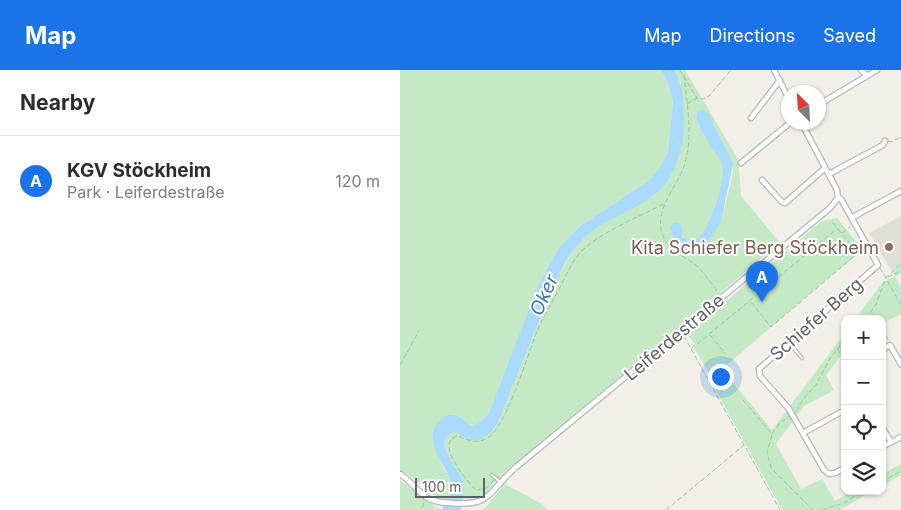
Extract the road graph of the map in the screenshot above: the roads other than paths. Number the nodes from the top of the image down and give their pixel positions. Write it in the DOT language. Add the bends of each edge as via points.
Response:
graph roads {
  1 [pos="774,70"];
  2 [pos="861,70"];
  3 [pos="878,70"];
  4 [pos="867,76"];
  5 [pos="780,80"];
  6 [pos="782,85"];
  7 [pos="826,100"];
  8 [pos="752,118"];
  9 [pos="781,130"];
  10 [pos="805,130"];
  11 [pos="885,141"];
  12 [pos="741,163"];
  13 [pos="825,168"];
  14 [pos="829,174"];
  15 [pos="762,180"];
  16 [pos="901,191"];
  17 [pos="838,198"];
  18 [pos="854,220"];
  19 [pos="789,343"];
  20 [pos="886,348"];
  21 [pos="802,358"];
  22 [pos="901,364"];
  23 [pos="841,412"];
  24 [pos="803,433"];
  25 [pos="886,434"];
  26 [pos="901,437"];
  27 [pos="891,442"];
  28 [pos="886,445"];
  29 [pos="841,470"];
  30 [pos="400,474"];
  31 [pos="492,475"];
  32 [pos="500,482"];
  1 -- 5 [label="street"];
  2 -- 4 [label="street"];
  3 -- 4 [label="street"];
  4 -- 7 [label="street"];
  5 -- 6 [label="street"];
  5 -- 8 [label="street"];
  9 -- 12 [label="street"];
  10 -- 13 [label="street"];
  11 -- 14 [label="street"];
  13 -- 14 [label="street"];
  13 -- 15 [label="street" via="785,203"];
  14 -- 17 [label="street"];
  16 -- 18 [label="street"];
  17 -- 18 [label="street, Schiefer Berg"];
  17 -- 32 [label="street, Leiferdestraße" via="830,208"];
  18 -- 19 [label="street, Schiefer Berg" via="878,265"];
  19 -- 21 [label="lane"];
  19 -- 24 [label="street, Schiefer Berg" via="758,372"];
  20 -- 22 [label="street" via="890,345"];
  23 -- 24 [label="street"];
  24 -- 29 [label="street, Schiefer Berg" via="824,470 829,474"];
  25 -- 27 [label="street"];
  26 -- 27 [label="street"];
  27 -- 28 [label="street"];
  30 -- 32 [label="street, Leiferdestraße" via="426,497 444,503 482,501"];
  31 -- 32 [label="lane"];
}
